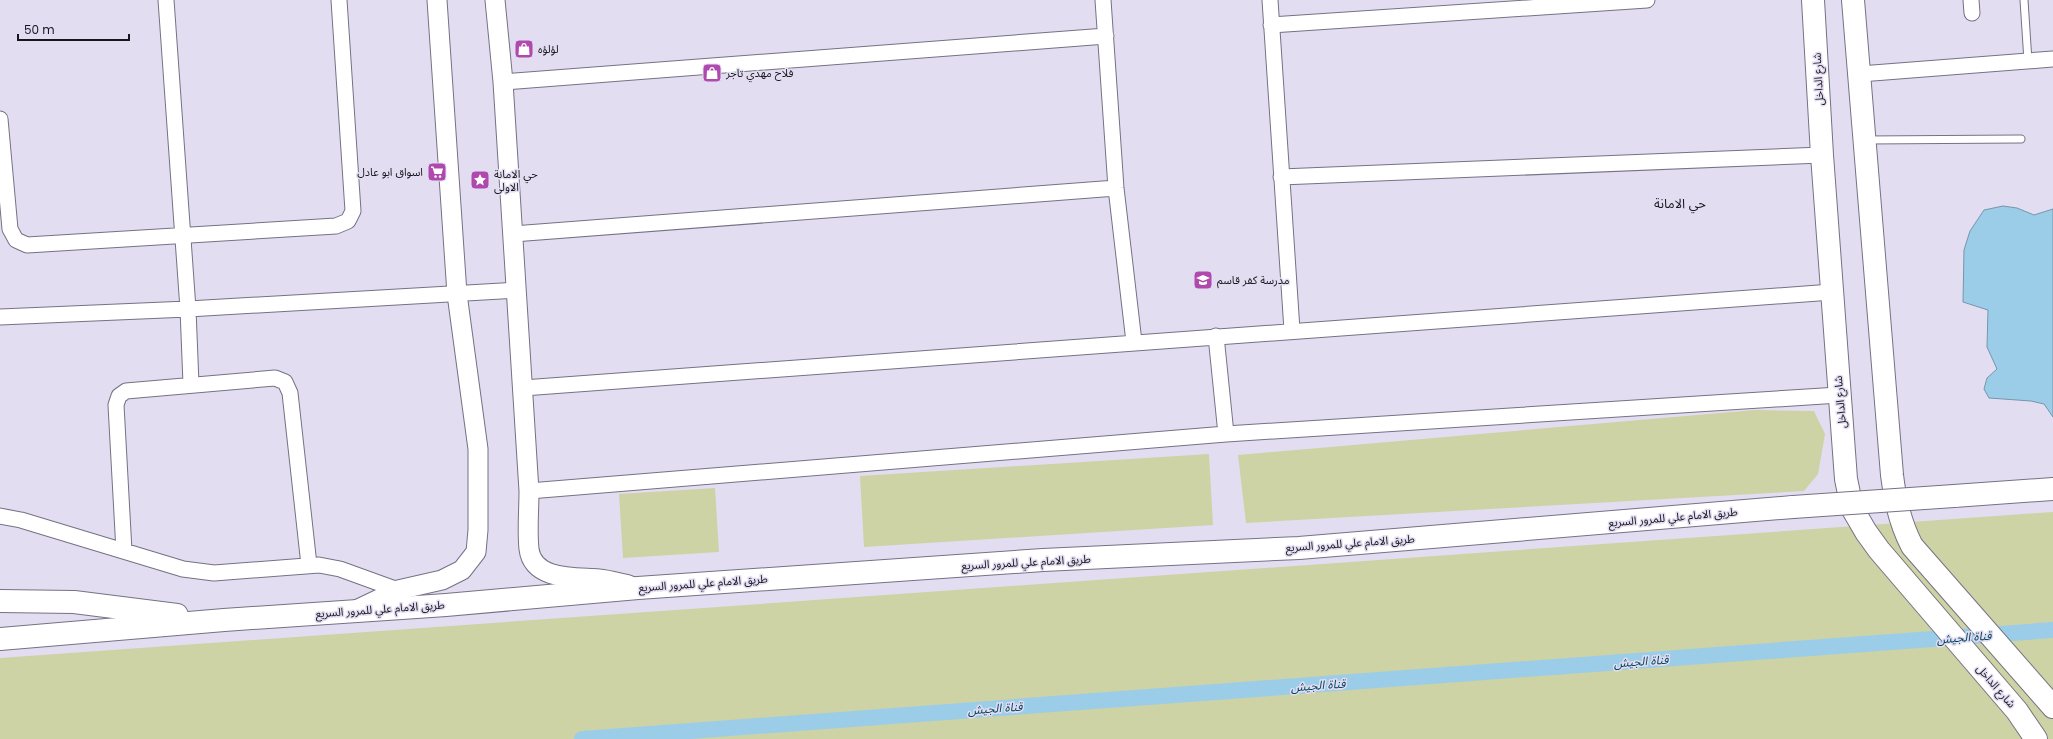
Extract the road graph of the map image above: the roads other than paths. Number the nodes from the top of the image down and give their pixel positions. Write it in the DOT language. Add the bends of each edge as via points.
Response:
graph roads {
  1 [pos="166,0"];
  2 [pos="339,0"];
  3 [pos="438,0"];
  4 [pos="495,0"];
  5 [pos="1103,0"];
  6 [pos="1270,0"];
  7 [pos="1647,0"];
  8 [pos="1814,0"];
  9 [pos="1853,0"];
  10 [pos="2024,0"];
  11 [pos="1271,25"];
  12 [pos="1106,36"];
  13 [pos="2053,59"];
  14 [pos="2028,61"];
  15 [pos="1860,74"];
  16 [pos="503,82"];
  17 [pos="0,120"];
  18 [pos="2021,139"];
  19 [pos="1866,140"];
  20 [pos="1822,155"];
  21 [pos="1282,177"];
  22 [pos="1116,188"];
  23 [pos="513,234"];
  24 [pos="183,237"];
  25 [pos="517,290"];
  26 [pos="1832,292"];
  27 [pos="457,294"];
  28 [pos="188,309"];
  29 [pos="0,318"];
  30 [pos="1292,330"];
  31 [pos="1216,336"];
  32 [pos="1134,342"];
  33 [pos="191,384"];
  34 [pos="523,388"];
  35 [pos="1839,395"];
  36 [pos="1226,434"];
  37 [pos="2053,489"];
  38 [pos="530,491"];
  39 [pos="0,516"];
  40 [pos="124,552"];
  41 [pos="309,565"];
  42 [pos="638,588"];
  43 [pos="398,590"];
  44 [pos="0,601"];
  45 [pos="354,611"];
  46 [pos="224,620"];
  47 [pos="0,639"];
  48 [pos="2053,707"];
  49 [pos="2036,739"];
  1 -- 24 [label="street"];
  2 -- 24 [label="street" via="353,211 348,221 336,226"];
  3 -- 27 [label="street"];
  4 -- 16 [label="street"];
  5 -- 12 [label="street"];
  6 -- 11 [label="street"];
  7 -- 11 [label="street"];
  8 -- 20 [label="main road, شارع الداخل"];
  9 -- 15 [label="main road"];
  10 -- 14 [label="lane"];
  11 -- 21 [label="street"];
  12 -- 16 [label="street"];
  12 -- 22 [label="street"];
  13 -- 14 [label="street"];
  14 -- 15 [label="street"];
  15 -- 19 [label="main road"];
  16 -- 23 [label="street"];
  17 -- 24 [label="street" via="10,229 16,240 27,245"];
  18 -- 19 [label="lane"];
  19 -- 48 [label="main road" via="1890,449 1896,506 1902,528 1912,546"];
  20 -- 21 [label="street"];
  20 -- 26 [label="main road, شارع الداخل"];
  21 -- 30 [label="street"];
  22 -- 23 [label="street"];
  22 -- 32 [label="street"];
  23 -- 25 [label="street"];
  24 -- 28 [label="street"];
  25 -- 27 [label="street"];
  25 -- 34 [label="street"];
  26 -- 30 [label="street"];
  26 -- 35 [label="main road, شارع الداخل"];
  27 -- 28 [label="street"];
  27 -- 43 [label="street" via="478,449 476,552 462,570 442,580"];
  28 -- 29 [label="street"];
  28 -- 33 [label="street"];
  30 -- 31 [label="street"];
  31 -- 32 [label="street"];
  31 -- 36 [label="street"];
  32 -- 34 [label="street"];
  33 -- 40 [label="street" via="126,390 119,396 116,405"];
  33 -- 41 [label="street" via="275,378 285,382 290,393"];
  34 -- 38 [label="street"];
  35 -- 36 [label="street"];
  35 -- 49 [label="main road, شارع الداخل" via="1846,479 1852,508 1866,532 2017,711"];
  36 -- 38 [label="street"];
  37 -- 42 [label="main road, طريق الامام علي للمرور السريع, bridge" via="1299,548 1043,560"];
  38 -- 42 [label="street" via="529,550 535,564 545,572 601,579"];
  39 -- 40 [label="street" via="21,520"];
  40 -- 41 [label="street" via="199,572 222,573"];
  41 -- 43 [label="street" via="340,569"];
  42 -- 45 [label="main road, طريق الامام علي للمرور السريع"];
  43 -- 45 [label="street"];
  44 -- 46 [label="main road" via="74,602"];
  45 -- 46 [label="main road, طريق الامام علي للمرور السريع"];
  46 -- 47 [label="main road, طريق الامام علي للمرور السريع"];
}
